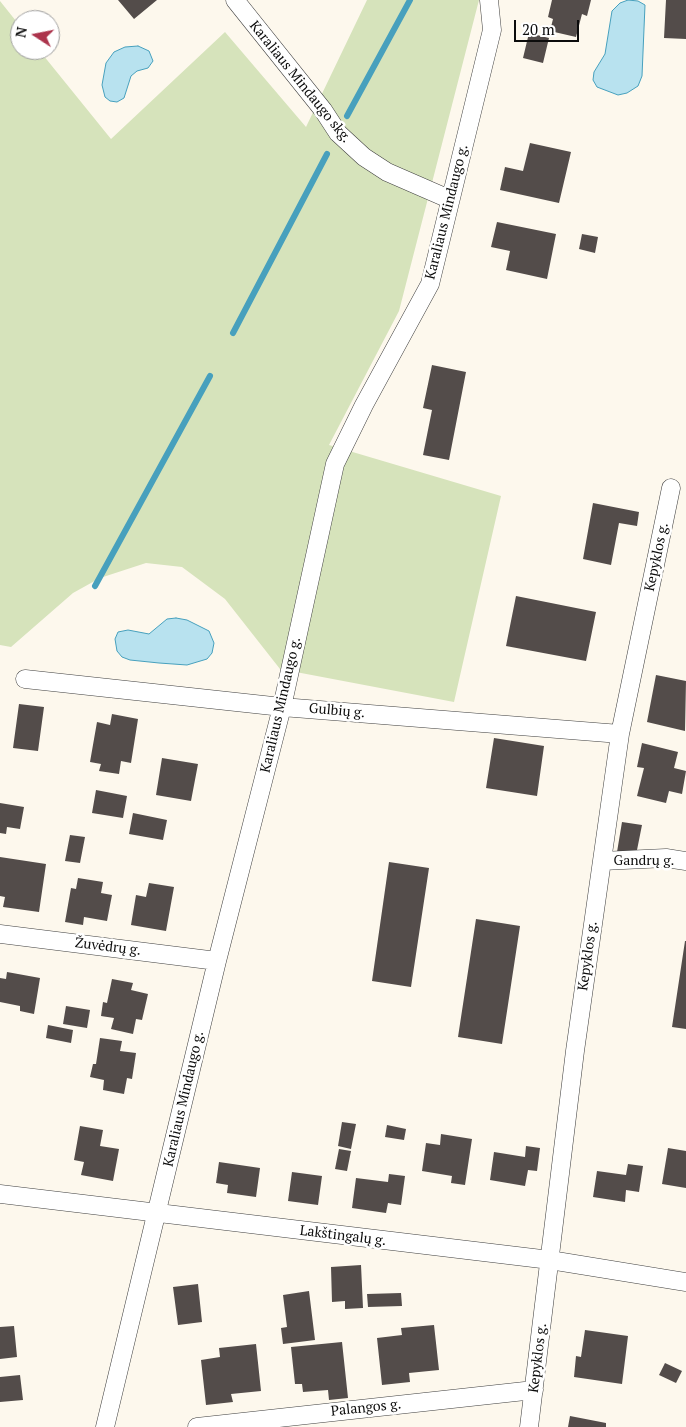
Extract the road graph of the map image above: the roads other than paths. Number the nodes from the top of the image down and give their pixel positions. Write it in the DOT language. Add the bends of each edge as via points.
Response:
graph roads {
  1 [pos="235,0"];
  2 [pos="489,0"];
  3 [pos="450,199"];
  4 [pos="671,488"];
  5 [pos="25,679"];
  6 [pos="282,707"];
  7 [pos="620,734"];
  8 [pos="602,861"];
  9 [pos="686,862"];
  10 [pos="0,934"];
  11 [pos="217,961"];
  12 [pos="0,1194"];
  13 [pos="156,1214"];
  14 [pos="550,1260"];
  15 [pos="686,1282"];
  16 [pos="534,1390"];
  17 [pos="105,1427"];
  18 [pos="197,1427"];
  19 [pos="529,1427"];
  1 -- 3 [label="street, Karaliaus Mindaugo skg." via="338,133 364,157 387,172"];
  2 -- 3 [label="street, Karaliaus Mindaugo g." via="492,30"];
  3 -- 6 [label="street, Karaliaus Mindaugo g." via="430,284 335,464"];
  4 -- 7 [label="street, Kepyklos g."];
  5 -- 6 [label="street, Gulbių g."];
  6 -- 7 [label="street, Gulbių g."];
  6 -- 11 [label="street, Karaliaus Mindaugo g."];
  7 -- 8 [label="street, Kepyklos g."];
  8 -- 9 [label="street, Gandrų g." via="666,858"];
  8 -- 14 [label="street, Kepyklos g."];
  10 -- 11 [label="street, Žuvėdrų g."];
  11 -- 13 [label="street, Karaliaus Mindaugo g."];
  12 -- 13 [label="street, Lakštingalų g."];
  13 -- 14 [label="street, Lakštingalų g."];
  13 -- 17 [label="street, Karaliaus Mindaugo g."];
  14 -- 15 [label="street, Lakštingalų g."];
  14 -- 16 [label="street, Kepyklos g."];
  16 -- 18 [label="street, Palangos g."];
  16 -- 19 [label="street, Kepyklos g."];
}
